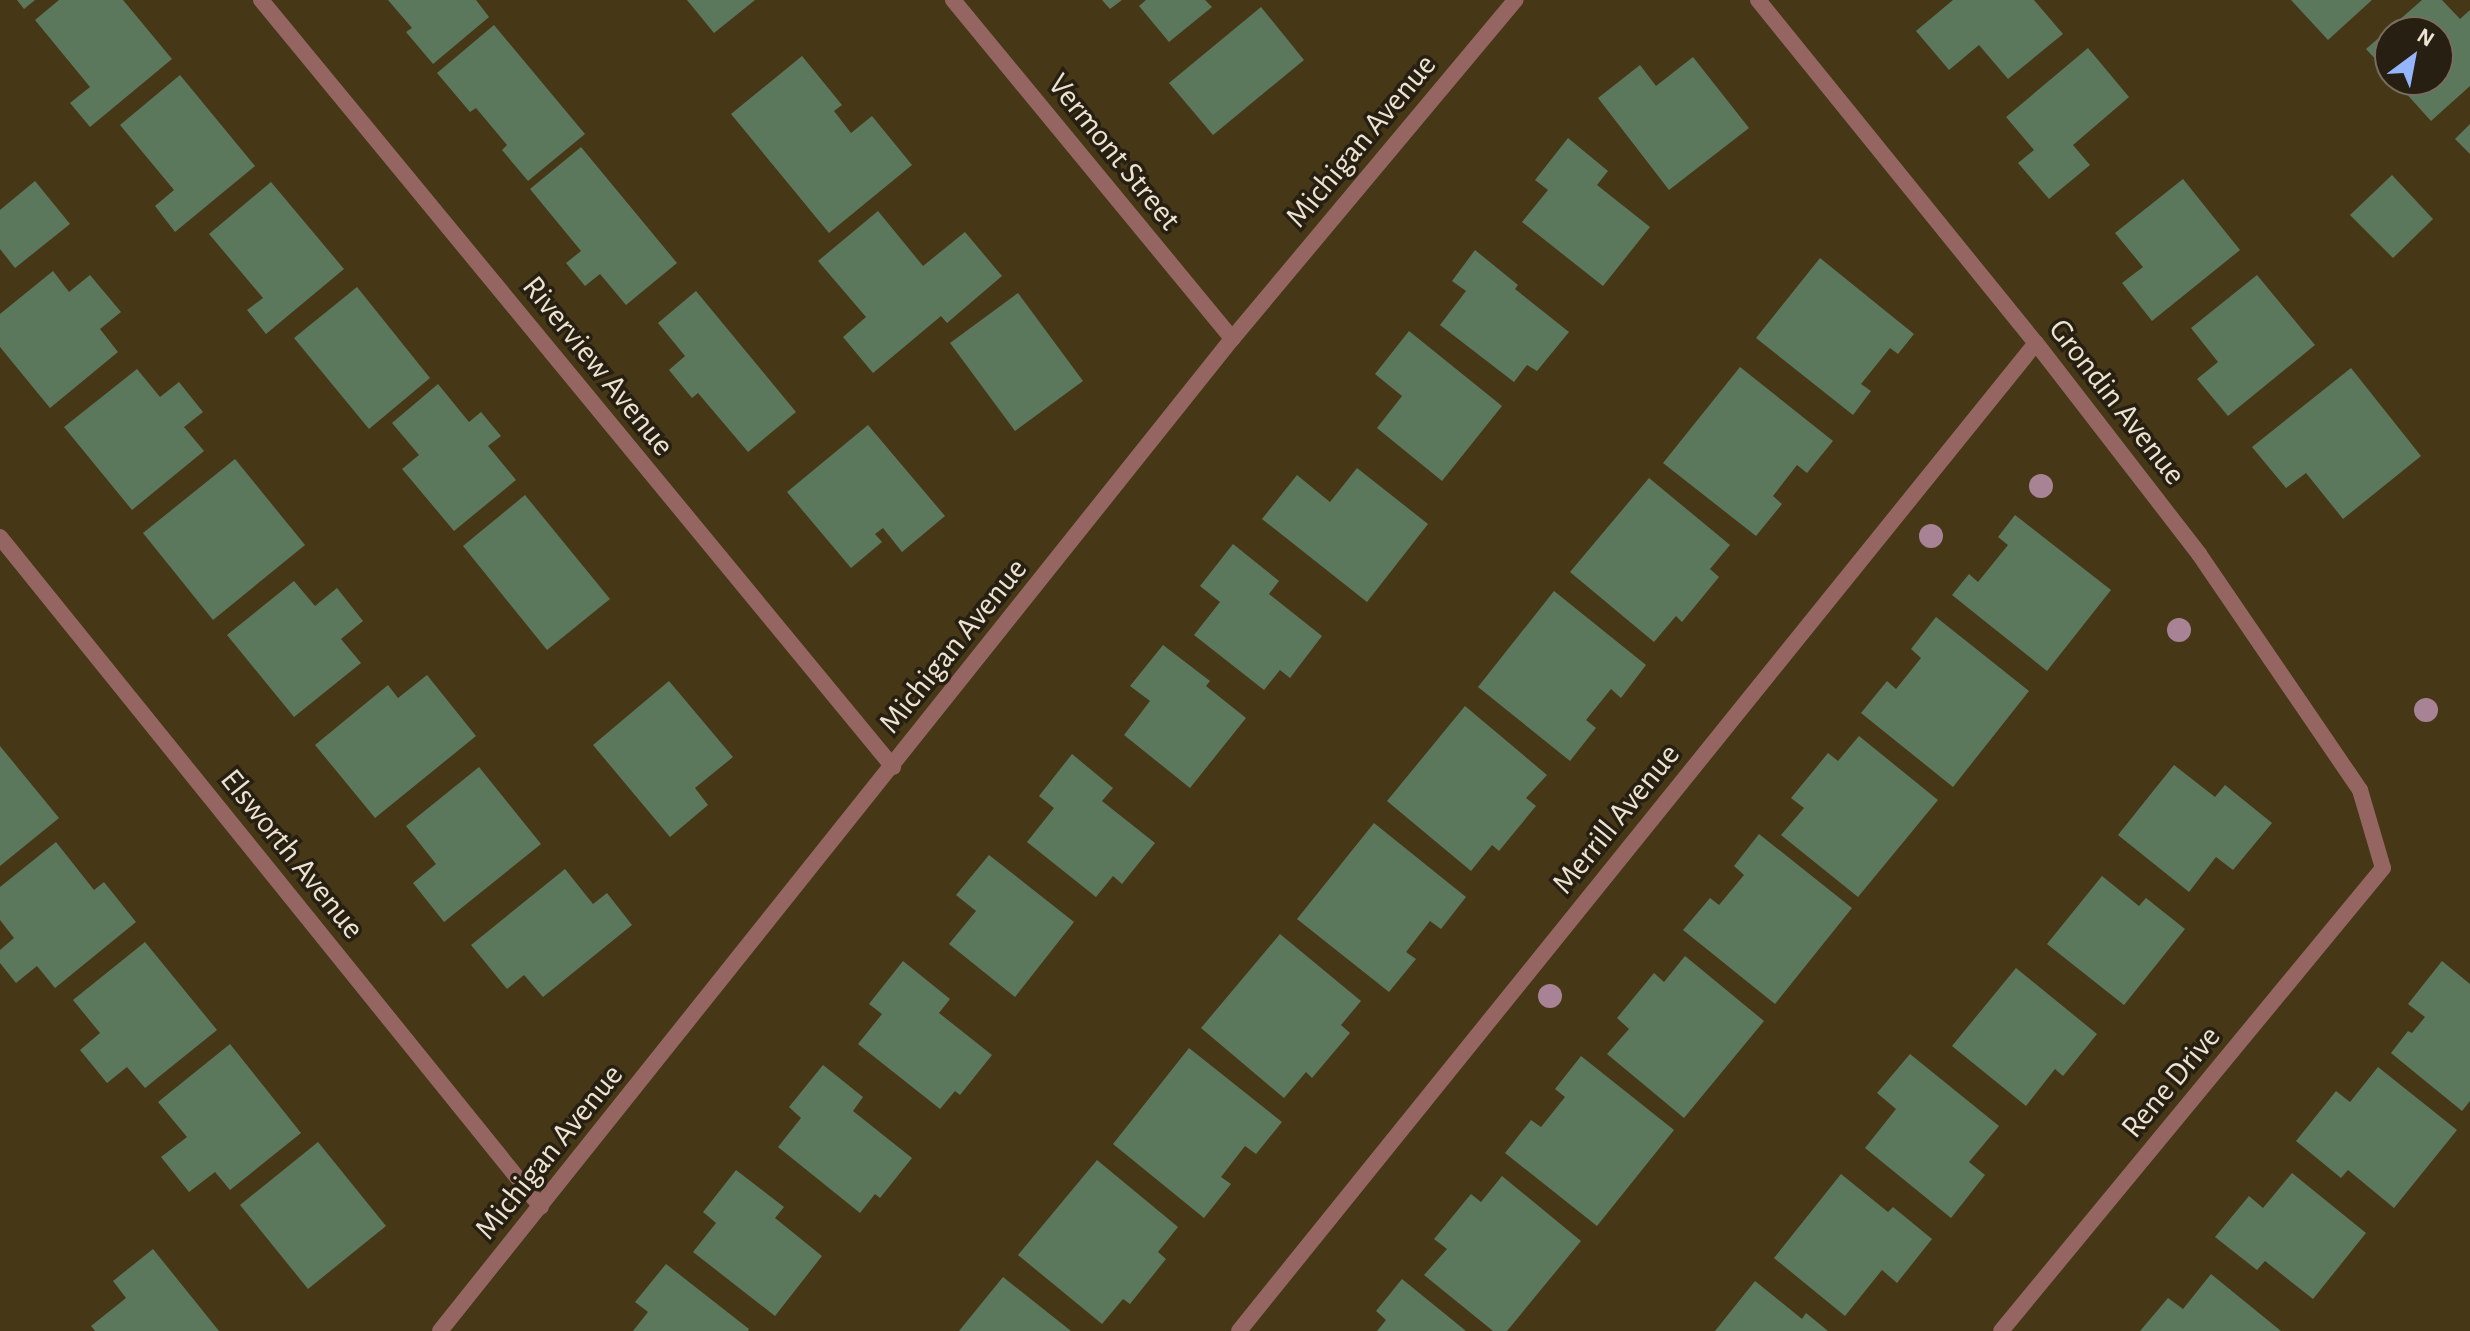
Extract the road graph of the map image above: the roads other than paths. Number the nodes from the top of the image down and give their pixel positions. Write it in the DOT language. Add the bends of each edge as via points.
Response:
graph roads {
  1 [pos="261,0"];
  2 [pos="953,0"];
  3 [pos="1515,0"];
  4 [pos="1758,0"];
  5 [pos="1232,339"];
  6 [pos="2036,343"];
  7 [pos="0,537"];
  8 [pos="893,767"];
  9 [pos="2383,868"];
  10 [pos="541,1207"];
  11 [pos="440,1331"];
  12 [pos="1239,1331"];
  13 [pos="2001,1331"];
  1 -- 8 [label="street, Riverview Avenue"];
  2 -- 5 [label="street, Vermont Street"];
  3 -- 5 [label="street, Michigan Avenue"];
  4 -- 6 [label="street, Grondin Avenue"];
  5 -- 8 [label="street, Michigan Avenue"];
  6 -- 9 [label="street, Grondin Avenue" via="2199,554 2360,790"];
  6 -- 12 [label="street, Merrill Avenue"];
  7 -- 10 [label="street, Elsworth Avenue"];
  8 -- 10 [label="street, Michigan Avenue"];
  9 -- 13 [label="street, Rene Drive"];
  10 -- 11 [label="street, Michigan Avenue"];
}
